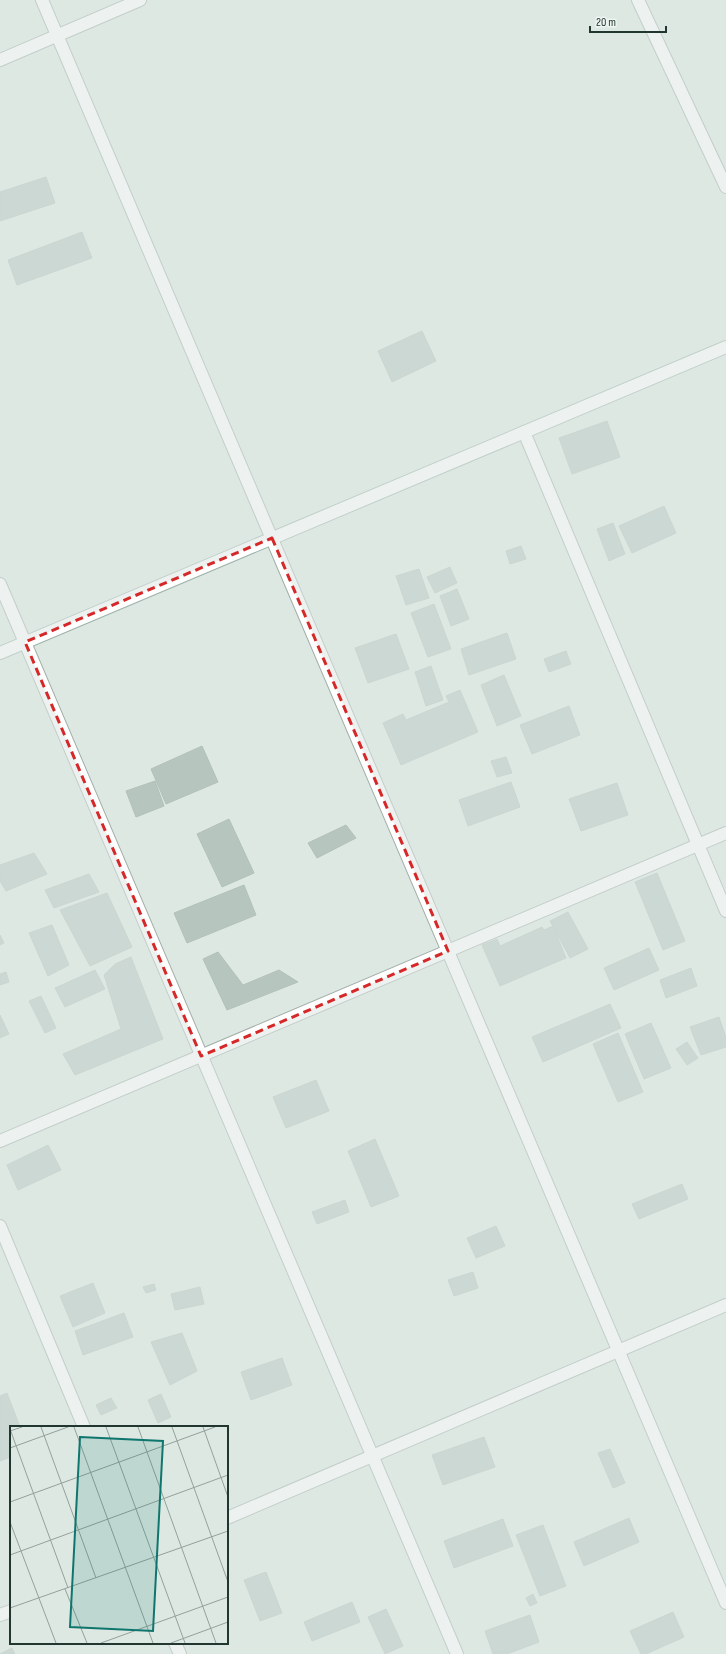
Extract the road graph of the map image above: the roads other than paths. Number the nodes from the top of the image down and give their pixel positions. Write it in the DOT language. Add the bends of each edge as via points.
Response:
graph roads {
  1 [pos="42,0"];
  2 [pos="140,0"];
  3 [pos="638,0"];
  4 [pos="57,36"];
  5 [pos="0,60"];
  6 [pos="726,187"];
  7 [pos="726,347"];
  8 [pos="524,432"];
  9 [pos="272,538"];
  10 [pos="0,584"];
  11 [pos="25,642"];
  12 [pos="0,653"];
  13 [pos="726,833"];
  14 [pos="698,845"];
  15 [pos="726,911"];
  16 [pos="448,951"];
  17 [pos="201,1056"];
  18 [pos="0,1141"];
  19 [pos="0,1226"];
  20 [pos="726,1305"];
  21 [pos="618,1351"];
  22 [pos="84,1426"];
  23 [pos="372,1456"];
  24 [pos="228,1518"];
  25 [pos="726,1602"];
  26 [pos="10,1611"];
  27 [pos="0,1615"];
  28 [pos="175,1644"];
  29 [pos="180,1654"];
  30 [pos="457,1654"];
  1 -- 4 [label="street"];
  2 -- 4 [label="street"];
  3 -- 6 [label="street"];
  4 -- 5 [label="street"];
  4 -- 9 [label="street"];
  7 -- 8 [label="street"];
  8 -- 9 [label="street"];
  8 -- 14 [label="street"];
  9 -- 11 [label="street"];
  9 -- 16 [label="street"];
  10 -- 11 [label="street"];
  11 -- 12 [label="street"];
  11 -- 17 [label="street"];
  13 -- 14 [label="street"];
  14 -- 15 [label="street"];
  14 -- 16 [label="street"];
  16 -- 17 [label="street"];
  16 -- 21 [label="street"];
  17 -- 18 [label="street"];
  17 -- 23 [label="street"];
  19 -- 22 [label="street"];
  20 -- 21 [label="street"];
  21 -- 23 [label="street"];
  21 -- 25 [label="street"];
  23 -- 24 [label="street"];
  23 -- 30 [label="street"];
  26 -- 27 [label="street"];
  28 -- 29 [label="street"];
}
